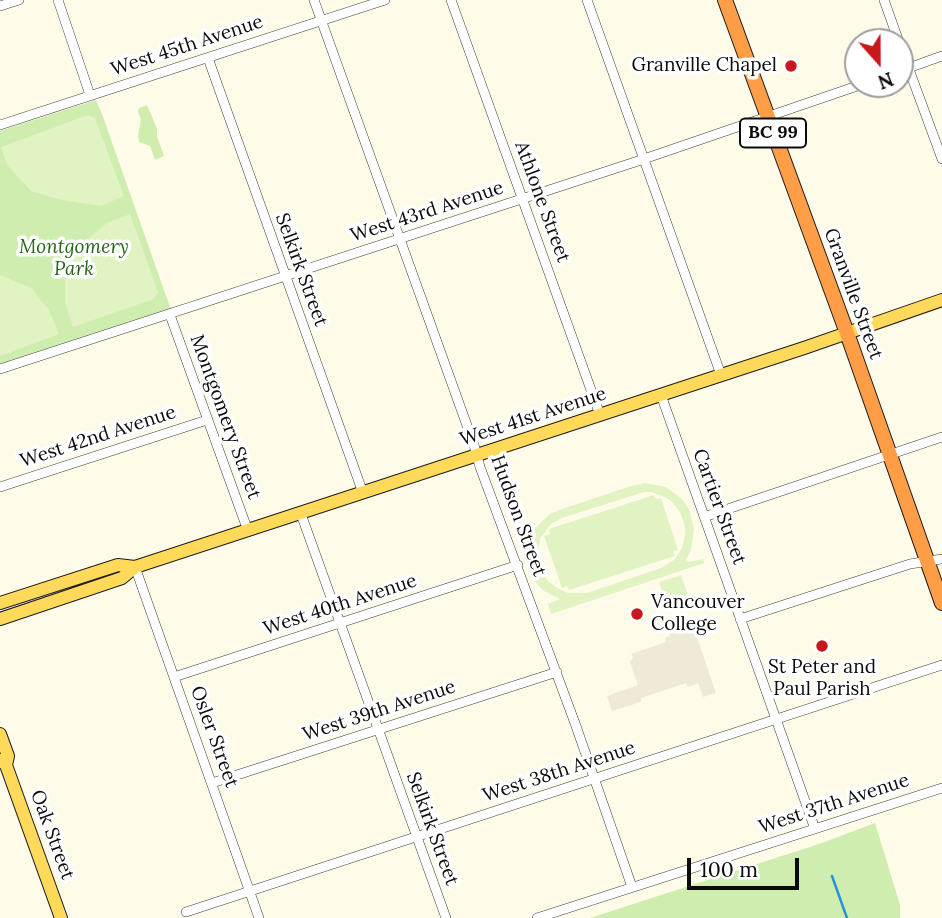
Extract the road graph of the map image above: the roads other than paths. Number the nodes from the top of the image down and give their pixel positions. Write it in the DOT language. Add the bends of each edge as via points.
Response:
graph roads {
  1 [pos="19,0"];
  2 [pos="58,0"];
  3 [pos="314,0"];
  4 [pos="385,0"];
  5 [pos="451,0"];
  6 [pos="587,0"];
  7 [pos="725,0"];
  8 [pos="884,0"];
  9 [pos="0,6"];
  10 [pos="321,21"];
  11 [pos="894,28"];
  12 [pos="942,55"];
  13 [pos="208,58"];
  14 [pos="914,65"];
  15 [pos="844,91"];
  16 [pos="914,93"];
  17 [pos="90,96"];
  18 [pos="768,118"];
  19 [pos="0,125"];
  20 [pos="645,159"];
  21 [pos="942,159"];
  22 [pos="523,199"];
  23 [pos="401,239"];
  24 [pos="285,277"];
  25 [pos="942,300"];
  26 [pos="170,315"];
  27 [pos="847,333"];
  28 [pos="0,369"];
  29 [pos="721,376"];
  30 [pos="661,395"];
  31 [pos="600,415"];
  32 [pos="207,420"];
  33 [pos="942,437"];
  34 [pos="890,455"];
  35 [pos="477,456"];
  36 [pos="0,487"];
  37 [pos="363,494"];
  38 [pos="301,514"];
  39 [pos="704,517"];
  40 [pos="248,531"];
  41 [pos="935,560"];
  42 [pos="518,565"];
  43 [pos="135,567"];
  44 [pos="0,603"];
  45 [pos="942,603"];
  46 [pos="0,619"];
  47 [pos="740,619"];
  48 [pos="341,623"];
  49 [pos="942,665"];
  50 [pos="557,671"];
  51 [pos="174,677"];
  52 [pos="776,720"];
  53 [pos="378,729"];
  54 [pos="0,734"];
  55 [pos="3,762"];
  56 [pos="594,779"];
  57 [pos="212,783"];
  58 [pos="942,788"];
  59 [pos="814,829"];
  60 [pos="417,837"];
  61 [pos="632,887"];
  62 [pos="250,891"];
  63 [pos="186,912"];
  64 [pos="61,918"];
  65 [pos="260,918"];
  66 [pos="446,918"];
  67 [pos="537,918"];
  1 -- 9 [label="street"];
  2 -- 17 [label="street"];
  3 -- 10 [label="street, Hudson Street"];
  4 -- 10 [label="street, West 45th Avenue"];
  5 -- 22 [label="street, Athlone Street"];
  6 -- 20 [label="street"];
  7 -- 18 [label="highway, Granville Street / BC 99"];
  8 -- 11 [label="street"];
  10 -- 13 [label="street, West 45th Avenue"];
  10 -- 23 [label="street, Hudson Street"];
  12 -- 14 [label="street"];
  13 -- 17 [label="street, West 45th Avenue"];
  13 -- 24 [label="street, Selkirk Street"];
  15 -- 18 [label="street, West 43rd Avenue"];
  16 -- 21 [label="street"];
  17 -- 19 [label="street, West 45th Avenue"];
  18 -- 20 [label="street, West 43rd Avenue"];
  18 -- 27 [label="highway, Granville Street / BC 99"];
  20 -- 22 [label="street, West 43rd Avenue"];
  20 -- 29 [label="street"];
  22 -- 23 [label="street, West 43rd Avenue"];
  22 -- 31 [label="street, Athlone Street"];
  23 -- 24 [label="street, West 43rd Avenue"];
  23 -- 35 [label="street, Hudson Street"];
  24 -- 26 [label="street, West 43rd Avenue"];
  24 -- 37 [label="street, Selkirk Street"];
  25 -- 27 [label="main road, West 41st Avenue"];
  26 -- 28 [label="street, West 43rd Avenue"];
  26 -- 32 [label="street, Montgomery Street"];
  27 -- 29 [label="main road, West 41st Avenue"];
  27 -- 34 [label="highway, Granville Street / BC 99"];
  29 -- 30 [label="main road, West 41st Avenue"];
  30 -- 31 [label="main road, West 41st Avenue"];
  30 -- 39 [label="street, Cartier Street"];
  31 -- 35 [label="main road, West 41st Avenue"];
  32 -- 36 [label="street, West 42nd Avenue"];
  32 -- 40 [label="street, Montgomery Street"];
  33 -- 34 [label="street"];
  34 -- 39 [label="street"];
  34 -- 41 [label="highway, Granville Street / BC 99"];
  35 -- 37 [label="main road, West 41st Avenue"];
  35 -- 42 [label="street, Hudson Street"];
  37 -- 38 [label="main road, West 41st Avenue"];
  38 -- 40 [label="main road, West 41st Avenue"];
  38 -- 48 [label="street, Selkirk Street"];
  39 -- 47 [label="street, Cartier Street"];
  40 -- 43 [label="main road, West 41st Avenue"];
  41 -- 45 [label="highway, Granville Street / BC 99"];
  41 -- 47 [label="street"];
  42 -- 48 [label="street, West 40th Avenue"];
  42 -- 50 [label="street, Hudson Street"];
  43 -- 44 [label="main road, West 41st Avenue" via="118,565"];
  43 -- 46 [label="main road, West 41st Avenue" via="122,578"];
  43 -- 51 [label="street, Osler Street"];
  47 -- 52 [label="street, Cartier Street"];
  48 -- 51 [label="street, West 40th Avenue"];
  48 -- 53 [label="street, Selkirk Street"];
  49 -- 52 [label="street, West 38th Avenue"];
  50 -- 53 [label="street, West 39th Avenue"];
  50 -- 56 [label="street, Hudson Street"];
  51 -- 57 [label="street, Osler Street"];
  52 -- 56 [label="street, West 38th Avenue"];
  52 -- 59 [label="street, Cartier Street"];
  53 -- 57 [label="street, West 39th Avenue"];
  53 -- 60 [label="street, Selkirk Street"];
  54 -- 55 [label="main road, Oak Street" via="8,756"];
  55 -- 64 [label="main road, Oak Street"];
  56 -- 60 [label="street, West 38th Avenue"];
  56 -- 61 [label="street, Hudson Street"];
  57 -- 62 [label="street, Osler Street"];
  58 -- 59 [label="street, West 37th Avenue"];
  59 -- 61 [label="street, West 37th Avenue"];
  60 -- 62 [label="street, West 38th Avenue"];
  60 -- 66 [label="street, Selkirk Street"];
  61 -- 67 [label="street, West 37th Avenue"];
  62 -- 63 [label="street, West 38th Avenue"];
  62 -- 65 [label="street, Osler Street"];
}
